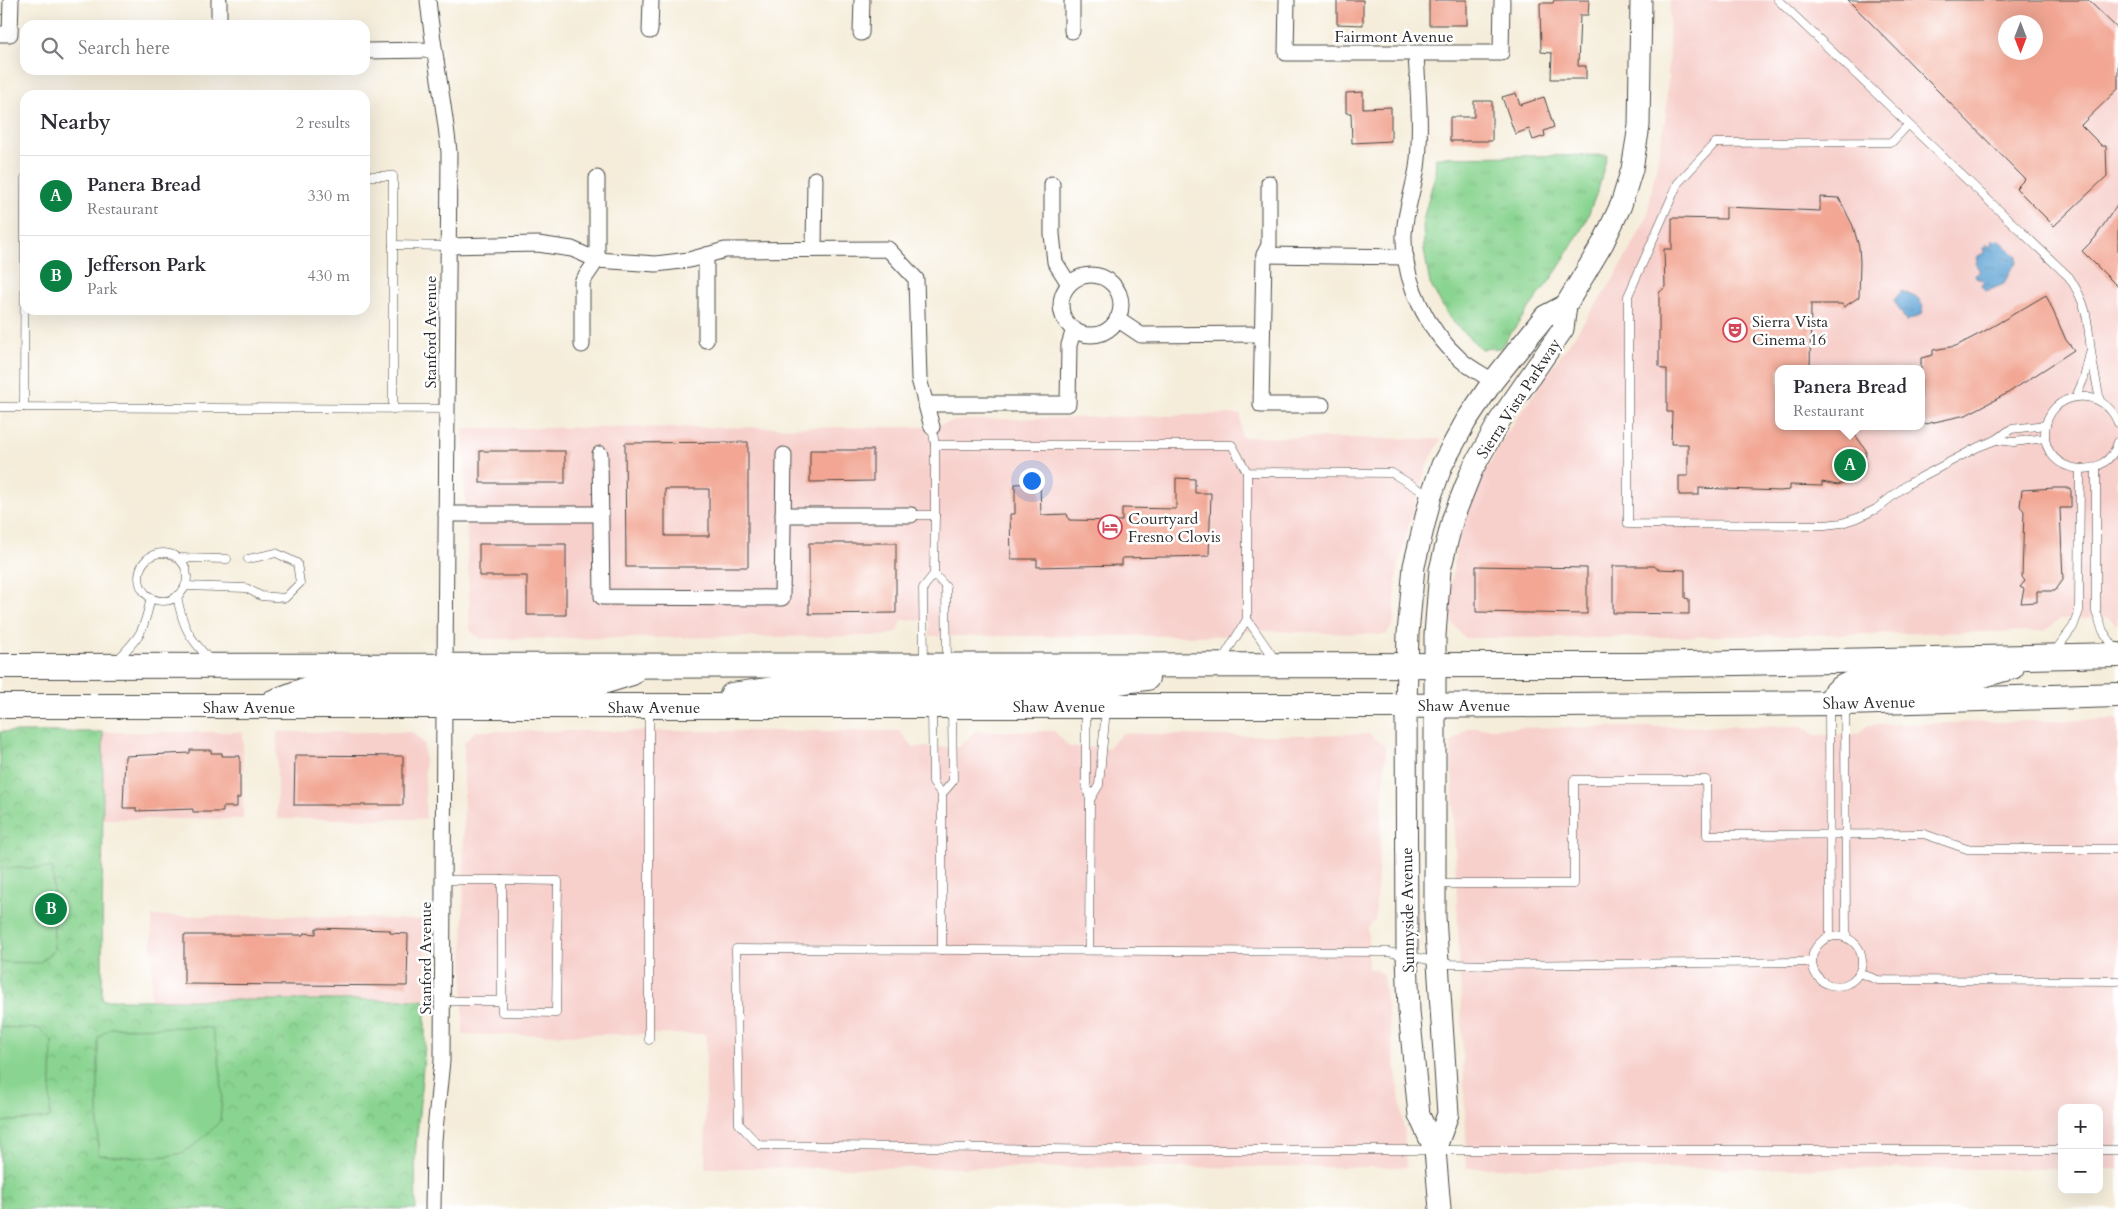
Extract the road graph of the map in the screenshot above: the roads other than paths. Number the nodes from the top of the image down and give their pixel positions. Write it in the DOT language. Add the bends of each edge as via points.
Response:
graph roads {
  1 [pos="11,0"];
  2 [pos="219,0"];
  3 [pos="428,0"];
  4 [pos="651,0"];
  5 [pos="862,0"];
  6 [pos="1072,0"];
  7 [pos="1288,0"];
  8 [pos="1502,0"];
  9 [pos="1641,0"];
  10 [pos="1778,0"];
  11 [pos="219,20"];
  12 [pos="650,31"];
  13 [pos="1072,31"];
  14 [pos="861,32"];
  15 [pos="5,34"];
  16 [pos="433,50"];
  17 [pos="370,51"];
  18 [pos="1416,54"];
  19 [pos="1908,125"];
  20 [pos="370,176"];
  21 [pos="597,178"];
  22 [pos="815,179"];
  23 [pos="1269,183"];
  24 [pos="1052,184"];
  25 [pos="393,245"];
  26 [pos="448,246"];
  27 [pos="814,249"];
  28 [pos="706,255"];
  29 [pos="1264,255"];
  30 [pos="1406,257"];
  31 [pos="597,260"];
  32 [pos="1069,284"];
  33 [pos="1566,305"];
  34 [pos="24,315"];
  35 [pos="1117,319"];
  36 [pos="1074,329"];
  37 [pos="1262,334"];
  38 [pos="706,340"];
  39 [pos="582,345"];
  40 [pos="2091,351"];
  41 [pos="1493,381"];
  42 [pos="2076,397"];
  43 [pos="2100,401"];
  44 [pos="926,404"];
  45 [pos="1322,405"];
  46 [pos="0,407"];
  47 [pos="24,407"];
  48 [pos="393,409"];
  49 [pos="447,409"];
  50 [pos="2117,420"];
  51 [pos="2046,425"];
  52 [pos="932,427"];
  53 [pos="2045,438"];
  54 [pos="1996,440"];
  55 [pos="2118,442"];
  56 [pos="935,445"];
  57 [pos="600,454"];
  58 [pos="784,455"];
  59 [pos="2096,467"];
  60 [pos="2080,470"];
  61 [pos="1247,472"];
  62 [pos="1431,496"];
  63 [pos="446,514"];
  64 [pos="601,514"];
  65 [pos="783,515"];
  66 [pos="911,515"];
  67 [pos="935,515"];
  68 [pos="1445,543"];
  69 [pos="178,558"];
  70 [pos="227,559"];
  71 [pos="248,559"];
  72 [pos="934,574"];
  73 [pos="185,586"];
  74 [pos="177,596"];
  75 [pos="151,597"];
  76 [pos="1247,620"];
  77 [pos="2118,651"];
  78 [pos="2118,655"];
  79 [pos="2045,657"];
  80 [pos="1435,665"];
  81 [pos="0,666"];
  82 [pos="444,666"];
  83 [pos="660,666"];
  84 [pos="935,666"];
  85 [pos="1218,666"];
  86 [pos="1280,666"];
  87 [pos="1407,666"];
  88 [pos="110,667"];
  89 [pos="216,667"];
  90 [pos="2118,695"];
  91 [pos="1837,703"];
  92 [pos="1406,705"];
  93 [pos="0,706"];
  94 [pos="1096,706"];
  95 [pos="1434,706"];
  96 [pos="260,707"];
  97 [pos="444,707"];
  98 [pos="649,707"];
  99 [pos="942,707"];
  100 [pos="942,794"];
  101 [pos="1090,800"];
  102 [pos="1846,834"];
  103 [pos="1829,835"];
  104 [pos="2118,849"];
  105 [pos="443,880"];
  106 [pos="502,880"];
  107 [pos="1435,884"];
  108 [pos="1830,937"];
  109 [pos="1846,938"];
  110 [pos="942,950"];
  111 [pos="1089,950"];
  112 [pos="1407,955"];
  113 [pos="1437,961"];
  114 [pos="1811,962"];
  115 [pos="1860,973"];
  116 [pos="2118,981"];
  117 [pos="442,1001"];
  118 [pos="502,1001"];
  119 [pos="649,1040"];
  120 [pos="1435,1150"];
  121 [pos="2058,1150"];
  122 [pos="2103,1150"];
  123 [pos="2118,1150"];
  124 [pos="433,1209"];
  125 [pos="1440,1209"];
  1 -- 15 [label="street"];
  2 -- 11 [label="street"];
  3 -- 16 [label="street, Stanford Avenue"];
  4 -- 12 [label="street"];
  5 -- 14 [label="street"];
  6 -- 13 [label="street"];
  7 -- 18 [label="street, Fairmont Avenue" via="1286,53"];
  8 -- 18 [label="street, Fairmont Avenue" via="1501,53"];
  9 -- 33 [label="main road, Sierra Vista Parkway" via="1639,126 1632,169 1621,205"];
  10 -- 19 [label="lane"];
  16 -- 17 [label="street"];
  16 -- 26 [label="street, Stanford Avenue" via="449,152"];
  18 -- 30 [label="street" via="1419,138 1417,168 1404,236"];
  19 -- 40 [label="lane" via="2069,277 2085,307"];
  19 -- 54 [label="lane" via="1892,142 1715,143 1678,183 1628,296 1628,524 1842,523 1868,513 1908,484"];
  20 -- 25 [label="lane" via="393,176"];
  21 -- 31 [label="street"];
  22 -- 27 [label="street"];
  23 -- 29 [label="street" via="1269,245"];
  24 -- 32 [label="street" via="1055,262"];
  25 -- 26 [label="lane"];
  25 -- 48 [label="lane"];
  26 -- 31 [label="street" via="538,244 572,249"];
  26 -- 49 [label="street, Stanford Avenue"];
  27 -- 28 [label="street" via="725,250"];
  27 -- 44 [label="street" via="888,249 916,278 919,379"];
  28 -- 31 [label="street" via="656,264"];
  28 -- 38 [label="street"];
  29 -- 30 [label="street"];
  29 -- 37 [label="street"];
  30 -- 41 [label="street" via="1412,287 1439,337 1462,361"];
  31 -- 39 [label="street" via="582,282"];
  32 -- 35 [label="street" via="1088,275 1108,280 1121,302"];
  32 -- 36 [label="street" via="1063,292 1061,308 1066,322"];
  33 -- 41 [label="main road, Sierra Vista Parkway" via="1545,316"];
  33 -- 68 [label="main road, Sierra Vista Parkway" via="1563,329 1500,420 1472,470"];
  34 -- 47 [label="lane"];
  35 -- 36 [label="street" via="1104,331 1094,334"];
  35 -- 37 [label="street" via="1140,335"];
  36 -- 44 [label="street" via="1069,345 1068,404"];
  37 -- 45 [label="street" via="1261,405"];
  40 -- 42 [label="lane"];
  40 -- 43 [label="lane"];
  41 -- 62 [label="main road, Sierra Vista Parkway" via="1446,458"];
  41 -- 68 [label="main road" via="1497,395 1495,402 1452,482"];
  42 -- 43 [label="lane"];
  42 -- 51 [label="lane" via="2057,406"];
  43 -- 50 [label="lane"];
  44 -- 52 [label="street"];
  46 -- 47 [label="lane"];
  47 -- 48 [label="lane"];
  48 -- 49 [label="lane"];
  49 -- 63 [label="street, Stanford Avenue"];
  51 -- 53 [label="lane"];
  51 -- 54 [label="lane" via="2011,429"];
  52 -- 56 [label="lane"];
  53 -- 54 [label="lane" via="2014,442"];
  53 -- 60 [label="lane" via="2057,460"];
  55 -- 59 [label="lane" via="2112,455"];
  56 -- 61 [label="lane" via="1232,445"];
  56 -- 67 [label="lane"];
  57 -- 64 [label="street"];
  58 -- 65 [label="street"];
  59 -- 60 [label="lane"];
  59 -- 77 [label="lane" via="2096,612 2103,632"];
  60 -- 79 [label="lane" via="2079,611 2064,640"];
  61 -- 62 [label="lane" via="1392,473"];
  61 -- 76 [label="lane"];
  62 -- 87 [label="main road, Sierra Vista Parkway" via="1414,566"];
  63 -- 64 [label="street"];
  63 -- 82 [label="street, Stanford Avenue"];
  64 -- 65 [label="street" via="602,597 782,598"];
  65 -- 66 [label="street"];
  66 -- 67 [label="lane"];
  67 -- 72 [label="lane"];
  68 -- 80 [label="main road, Sierra Vista Parkway" via="1437,599"];
  69 -- 70 [label="lane"];
  69 -- 73 [label="lane" via="186,571"];
  69 -- 75 [label="lane" via="165,553 150,557 145,562 141,568 140,583"];
  71 -- 73 [label="lane" via="276,553 296,563 300,583 285,598 261,596 246,588"];
  72 -- 84 [label="lane" via="923,588"];
  72 -- 84 [label="lane" via="946,587"];
  73 -- 74 [label="lane"];
  74 -- 75 [label="lane" via="164,600"];
  74 -- 89 [label="lane" via="183,626 191,640"];
  75 -- 88 [label="lane" via="138,638"];
  76 -- 85 [label="lane"];
  76 -- 86 [label="lane"];
  78 -- 79 [label="main road"];
  79 -- 80 [label="main road" via="1638,665"];
  79 -- 91 [label="main road" via="1969,679 1854,682 1836,692"];
  80 -- 87 [label="main road"];
  80 -- 95 [label="main road, Sunnyside Avenue"];
  81 -- 88 [label="main road"];
  82 -- 83 [label="main road"];
  82 -- 89 [label="main road"];
  82 -- 96 [label="main road" via="435,683 426,687 315,686"];
  83 -- 84 [label="main road"];
  83 -- 97 [label="main road" via="593,684 455,688"];
  84 -- 85 [label="main road"];
  84 -- 98 [label="main road" via="933,682 920,686 788,686"];
  85 -- 86 [label="main road"];
  85 -- 99 [label="main road" via="1099,685 953,685 942,691"];
  86 -- 87 [label="main road"];
  87 -- 92 [label="main road, Sunnyside Avenue"];
  88 -- 89 [label="main road"];
  90 -- 91 [label="main road, Shaw Avenue"];
  91 -- 95 [label="main road, Shaw Avenue"];
  91 -- 102 [label="lane"];
  91 -- 103 [label="lane"];
  92 -- 94 [label="main road, Shaw Avenue"];
  92 -- 95 [label="main road, Shaw Avenue"];
  92 -- 112 [label="main road, Sunnyside Avenue"];
  93 -- 96 [label="main road, Shaw Avenue"];
  94 -- 99 [label="main road, Shaw Avenue"];
  94 -- 101 [label="lane" via="1086,783"];
  94 -- 101 [label="lane" via="1099,784"];
  95 -- 107 [label="main road, Sunnyside Avenue"];
  96 -- 97 [label="main road, Shaw Avenue"];
  97 -- 98 [label="main road, Shaw Avenue"];
  97 -- 105 [label="street, Stanford Avenue"];
  98 -- 99 [label="main road, Shaw Avenue"];
  98 -- 119 [label="lane"];
  99 -- 100 [label="lane" via="933,783"];
  99 -- 100 [label="lane" via="953,781"];
  100 -- 110 [label="lane"];
  101 -- 111 [label="lane"];
  102 -- 103 [label="lane"];
  102 -- 104 [label="lane" via="1924,834 1967,849"];
  102 -- 109 [label="lane"];
  103 -- 107 [label="lane" via="1707,835 1706,780 1574,780 1574,884"];
  103 -- 108 [label="lane"];
  105 -- 106 [label="lane"];
  105 -- 117 [label="street, Stanford Avenue"];
  106 -- 118 [label="lane"];
  106 -- 118 [label="lane" via="558,881 556,1013 502,1012"];
  107 -- 113 [label="main road, Sunnyside Avenue"];
  108 -- 109 [label="lane"];
  108 -- 114 [label="lane" via="1818,944"];
  109 -- 115 [label="lane" via="1861,952"];
  110 -- 111 [label="lane"];
  110 -- 120 [label="lane" via="736,949 739,1124 759,1145"];
  111 -- 112 [label="lane" via="1388,952"];
  112 -- 113 [label="lane"];
  112 -- 120 [label="main road, Sunnyside Avenue" via="1419,1115"];
  113 -- 114 [label="lane" via="1489,965"];
  113 -- 120 [label="main road, Sunnyside Avenue" via="1448,1114"];
  114 -- 115 [label="lane" via="1817,978 1831,986 1848,984"];
  115 -- 116 [label="lane" via="1878,980"];
  117 -- 118 [label="lane"];
  117 -- 124 [label="street, Stanford Avenue" via="442,1061 434,1140"];
  120 -- 121 [label="lane"];
  120 -- 125 [label="main road, Sunnyside Avenue"];
  122 -- 123 [label="lane"];
}
